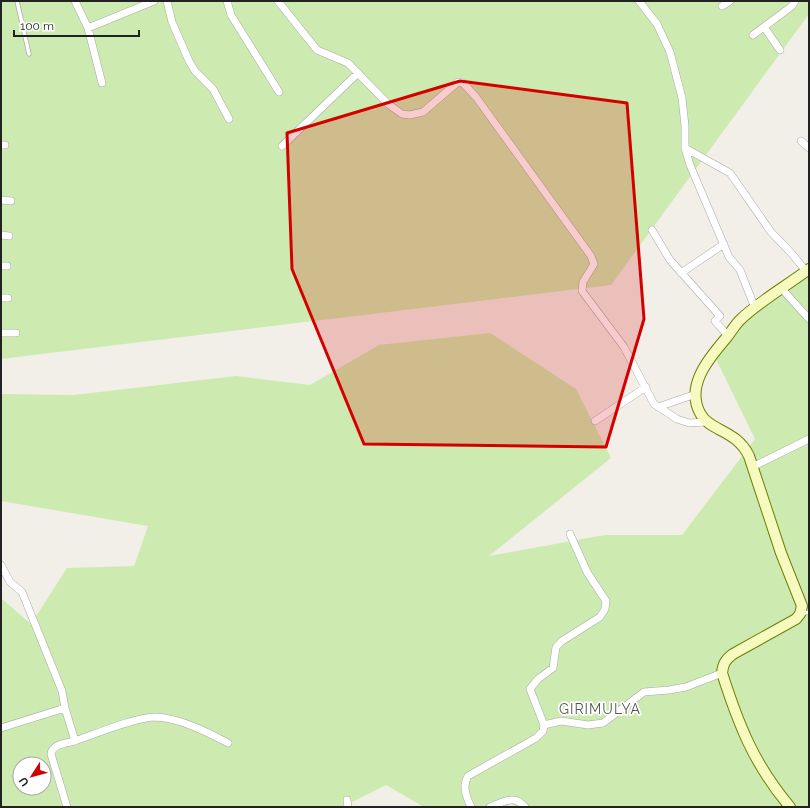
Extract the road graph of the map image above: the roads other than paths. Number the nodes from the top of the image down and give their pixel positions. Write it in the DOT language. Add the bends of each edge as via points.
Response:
graph roads {
  1 [pos="17,1"];
  2 [pos="75,1"];
  3 [pos="154,1"];
  4 [pos="167,1"];
  5 [pos="227,1"];
  6 [pos="278,1"];
  7 [pos="639,1"];
  8 [pos="730,1"];
  9 [pos="795,1"];
  10 [pos="722,6"];
  11 [pos="764,27"];
  12 [pos="88,28"];
  13 [pos="753,35"];
  14 [pos="780,50"];
  15 [pos="29,54"];
  16 [pos="358,73"];
  17 [pos="102,83"];
  18 [pos="279,92"];
  19 [pos="229,119"];
  20 [pos="800,141"];
  21 [pos="282,146"];
  22 [pos="685,148"];
  23 [pos="809,148"];
  24 [pos="1,200"];
  25 [pos="11,201"];
  26 [pos="652,230"];
  27 [pos="1,235"];
  28 [pos="9,236"];
  29 [pos="724,244"];
  30 [pos="808,270"];
  31 [pos="681,273"];
  32 [pos="782,289"];
  33 [pos="755,308"];
  34 [pos="809,319"];
  35 [pos="1,332"];
  36 [pos="16,333"];
  37 [pos="728,336"];
  38 [pos="646,388"];
  39 [pos="696,394"];
  40 [pos="658,407"];
  41 [pos="595,421"];
  42 [pos="707,422"];
  43 [pos="809,439"];
  44 [pos="752,467"];
  45 [pos="570,534"];
  46 [pos="1,565"];
  47 [pos="805,613"];
  48 [pos="722,674"];
  49 [pos="65,708"];
  50 [pos="544,725"];
  51 [pos="1,728"];
  52 [pos="75,741"];
  53 [pos="228,743"];
  54 [pos="67,807"];
  55 [pos="470,807"];
  56 [pos="490,807"];
  57 [pos="525,807"];
  58 [pos="790,807"];
  1 -- 15 [label="lane"];
  2 -- 12 [label="street"];
  3 -- 12 [label="street"];
  4 -- 19 [label="street" via="172,22 189,61 213,89"];
  5 -- 18 [label="street" via="231,15"];
  6 -- 16 [label="street" via="317,50 342,60"];
  7 -- 22 [label="street" via="657,24 670,52 682,98"];
  8 -- 10 [label="street"];
  9 -- 11 [label="street"];
  11 -- 13 [label="street"];
  11 -- 14 [label="street"];
  12 -- 17 [label="street"];
  16 -- 21 [label="street"];
  16 -- 38 [label="street" via="394,109 410,115 424,112 458,82 467,87 591,256 594,264 583,282 582,291 624,347"];
  20 -- 23 [label="street"];
  22 -- 29 [label="street"];
  22 -- 30 [label="street" via="730,174 770,232"];
  24 -- 25 [label="street"];
  26 -- 31 [label="street"];
  27 -- 28 [label="street"];
  29 -- 31 [label="street"];
  29 -- 33 [label="street" via="729,257 740,270"];
  30 -- 32 [label="street"];
  31 -- 37 [label="street" via="720,316 715,321"];
  32 -- 33 [label="street"];
  32 -- 34 [label="street"];
  33 -- 37 [label="street"];
  35 -- 36 [label="street"];
  37 -- 39 [label="street" via="703,366"];
  38 -- 40 [label="street"];
  38 -- 41 [label="street"];
  39 -- 40 [label="street"];
  39 -- 42 [label="street" via="700,414"];
  40 -- 42 [label="street" via="677,420 689,423"];
  42 -- 44 [label="street" via="744,445"];
  43 -- 44 [label="street"];
  44 -- 47 [label="street" via="781,553"];
  45 -- 50 [label="street" via="587,572 606,601 605,609 600,616 562,640 556,647 553,668 530,689"];
  46 -- 49 [label="street" via="7,579 19,588 25,597 62,691"];
  47 -- 48 [label="street" via="728,658"];
  48 -- 50 [label="street" via="686,687 644,692 603,723 588,725 561,721"];
  48 -- 58 [label="street" via="735,715 750,748 769,781"];
  49 -- 51 [label="street"];
  49 -- 52 [label="street"];
  50 -- 55 [label="street" via="544,730 536,738 468,776 464,782"];
  52 -- 53 [label="street" via="117,726 155,717 192,726"];
  52 -- 54 [label="street" via="56,746 51,751"];
  56 -- 57 [label="street" via="515,799"];
}
